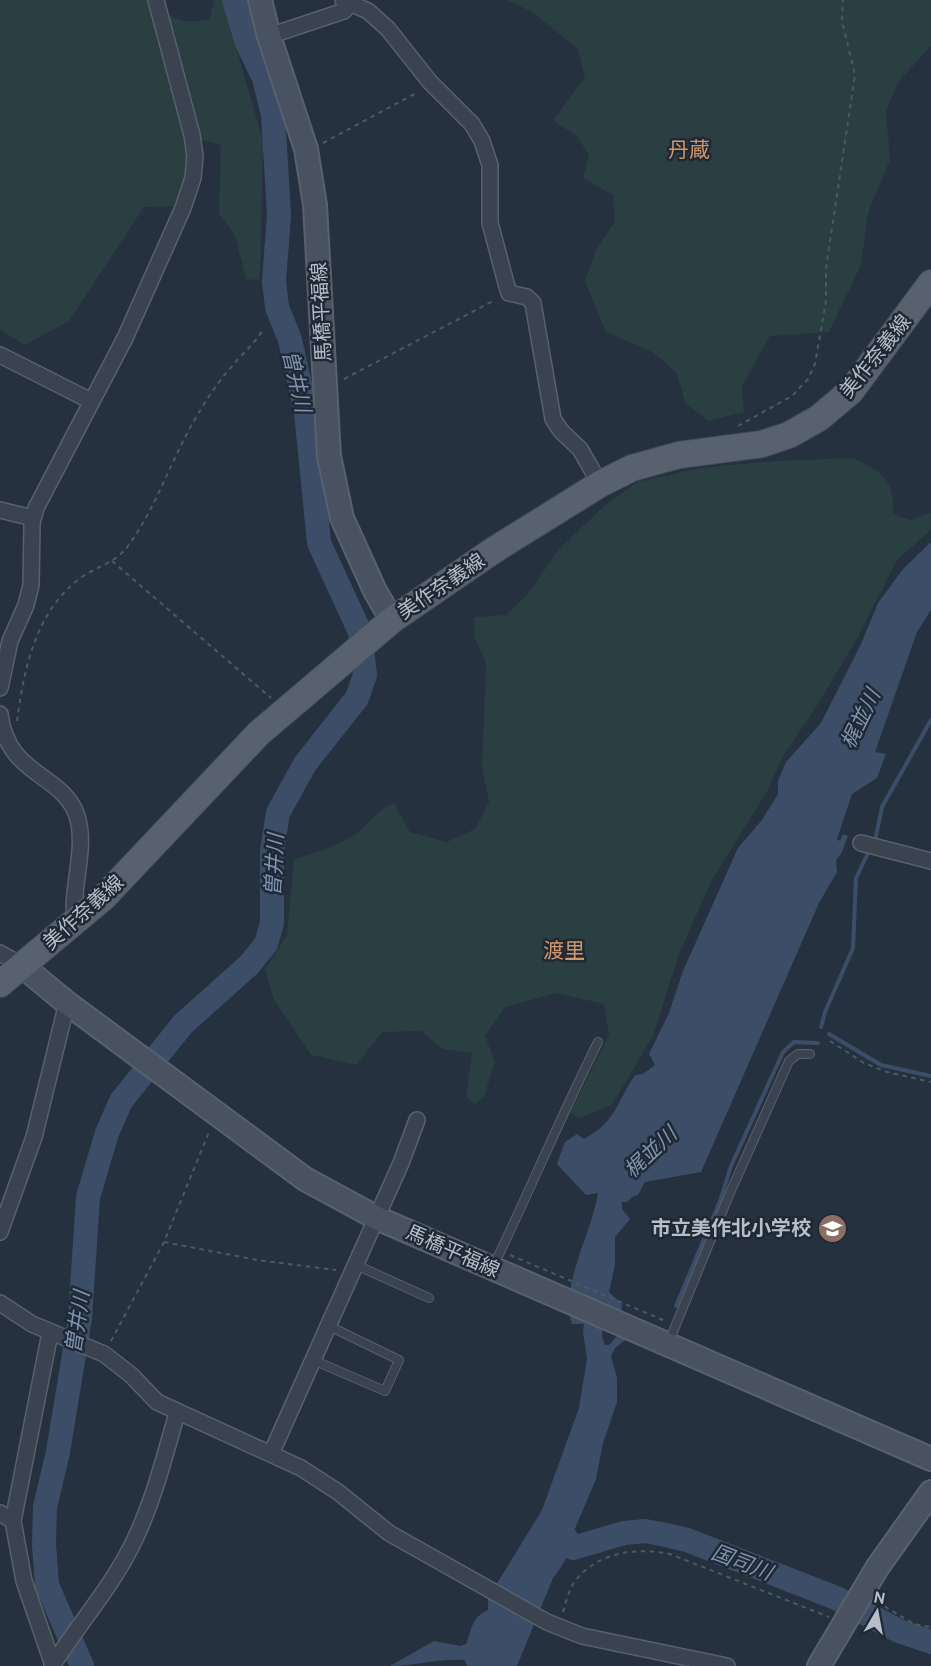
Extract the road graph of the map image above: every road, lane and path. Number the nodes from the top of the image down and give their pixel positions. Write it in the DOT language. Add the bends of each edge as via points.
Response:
graph roads {
  1 [pos="156,0"];
  2 [pos="260,0"];
  3 [pos="843,0"];
  4 [pos="347,2"];
  5 [pos="269,36"];
  6 [pos="430,82"];
  7 [pos="306,149"];
  8 [pos="931,283"];
  9 [pos="509,292"];
  10 [pos="263,330"];
  11 [pos="0,355"];
  12 [pos="325,389"];
  13 [pos="90,402"];
  14 [pos="734,429"];
  15 [pos="600,484"];
  16 [pos="0,510"];
  17 [pos="33,518"];
  18 [pos="112,561"];
  19 [pos="382,627"];
  20 [pos="1,680"];
  21 [pos="284,712"];
  22 [pos="0,714"];
  23 [pos="12,750"];
  24 [pos="861,843"];
  25 [pos="931,861"];
  26 [pos="78,919"];
  27 [pos="11,959"];
  28 [pos="0,984"];
  29 [pos="67,1003"];
  30 [pos="830,1041"];
  31 [pos="598,1042"];
  32 [pos="810,1054"];
  33 [pos="931,1082"];
  34 [pos="216,1114"];
  35 [pos="417,1120"];
  36 [pos="377,1218"];
  37 [pos="0,1232"];
  38 [pos="164,1242"];
  39 [pos="499,1264"];
  40 [pos="354,1270"];
  41 [pos="429,1298"];
  42 [pos="0,1303"];
  43 [pos="329,1326"];
  44 [pos="54,1334"];
  45 [pos="667,1337"];
  46 [pos="97,1351"];
  47 [pos="313,1360"];
  48 [pos="177,1413"];
  49 [pos="271,1454"];
  50 [pos="931,1459"];
  51 [pos="931,1492"];
  52 [pos="6,1517"];
  53 [pos="860,1595"];
  54 [pos="844,1622"];
  55 [pos="552,1624"];
  56 [pos="931,1627"];
  57 [pos="54,1664"];
  58 [pos="727,1666"];
  59 [pos="819,1666"];
  1 -- 13 [label="street" via="192,135 194,178 125,338"];
  2 -- 5 [label="main road, 馬橋平福線"];
  3 -- 14 [label="path" via="842,21 855,75 815,364 808,379 792,396"];
  4 -- 5 [label="street" via="344,11"];
  4 -- 6 [label="street" via="368,11 388,29"];
  5 -- 7 [label="main road, 馬橋平福線"];
  6 -- 7 [label="path" via="422,90"];
  6 -- 9 [label="street" via="472,124 482,141 490,165 490,223"];
  7 -- 12 [label="main road, 馬橋平福線" via="315,205"];
  8 -- 15 [label="main road, 美作奈義線" via="851,391 819,418 789,435 762,444 679,455 632,468"];
  9 -- 12 [label="path"];
  9 -- 15 [label="street" via="527,297 532,303 553,419 580,449"];
  10 -- 18 [label="path" via="212,391 146,518 128,546"];
  11 -- 13 [label="street"];
  12 -- 19 [label="main road, 馬橋平福線" via="329,456 342,518 375,591"];
  13 -- 17 [label="street"];
  15 -- 19 [label="main road, 美作奈義線"];
  16 -- 17 [label="street"];
  17 -- 20 [label="street" via="31,585 10,641"];
  18 -- 21 [label="path"];
  18 -- 23 [label="path" via="63,593 40,628 27,660"];
  19 -- 21 [label="main road, 美作奈義線"];
  21 -- 26 [label="main road, 美作奈義線"];
  22 -- 23 [label="street"];
  23 -- 26 [label="street" via="28,769 71,802 77,816 80,835 74,909"];
  24 -- 25 [label="street"];
  26 -- 27 [label="main road, 美作奈義線"];
  27 -- 28 [label="main road, 美作奈義線"];
  27 -- 29 [label="main road, 馬橋平福線"];
  29 -- 34 [label="main road, 馬橋平福線"];
  29 -- 37 [label="street" via="34,1137"];
  30 -- 33 [label="path" via="864,1063"];
  31 -- 39 [label="lane" via="553,1133"];
  32 -- 45 [label="lane" via="798,1054 789,1061"];
  34 -- 36 [label="main road, 馬橋平福線" via="305,1179"];
  34 -- 38 [label="path"];
  35 -- 36 [label="street"];
  36 -- 39 [label="main road, 馬橋平福線"];
  36 -- 40 [label="street"];
  38 -- 40 [label="path"];
  38 -- 46 [label="path"];
  39 -- 45 [label="main road, 馬橋平福線"];
  39 -- 45 [label="path"];
  40 -- 41 [label="lane"];
  40 -- 43 [label="street"];
  42 -- 44 [label="street"];
  43 -- 47 [label="street"];
  43 -- 47 [label="lane" via="399,1360 385,1391"];
  44 -- 46 [label="street"];
  44 -- 52 [label="street"];
  45 -- 50 [label="main road, 馬橋平福線"];
  46 -- 48 [label="street" via="131,1375 157,1402"];
  47 -- 49 [label="street"];
  48 -- 49 [label="street"];
  48 -- 57 [label="street" via="149,1508 135,1541 103,1597"];
  49 -- 55 [label="street" via="338,1492 389,1533"];
  51 -- 53 [label="main road"];
  52 -- 57 [label="street"];
  53 -- 54 [label="main road"];
  53 -- 56 [label="path" via="914,1624"];
  54 -- 55 [label="path" via="670,1554 646,1549 616,1554 590,1566 574,1583"];
  54 -- 59 [label="main road"];
  55 -- 58 [label="street" via="582,1636"];
}
